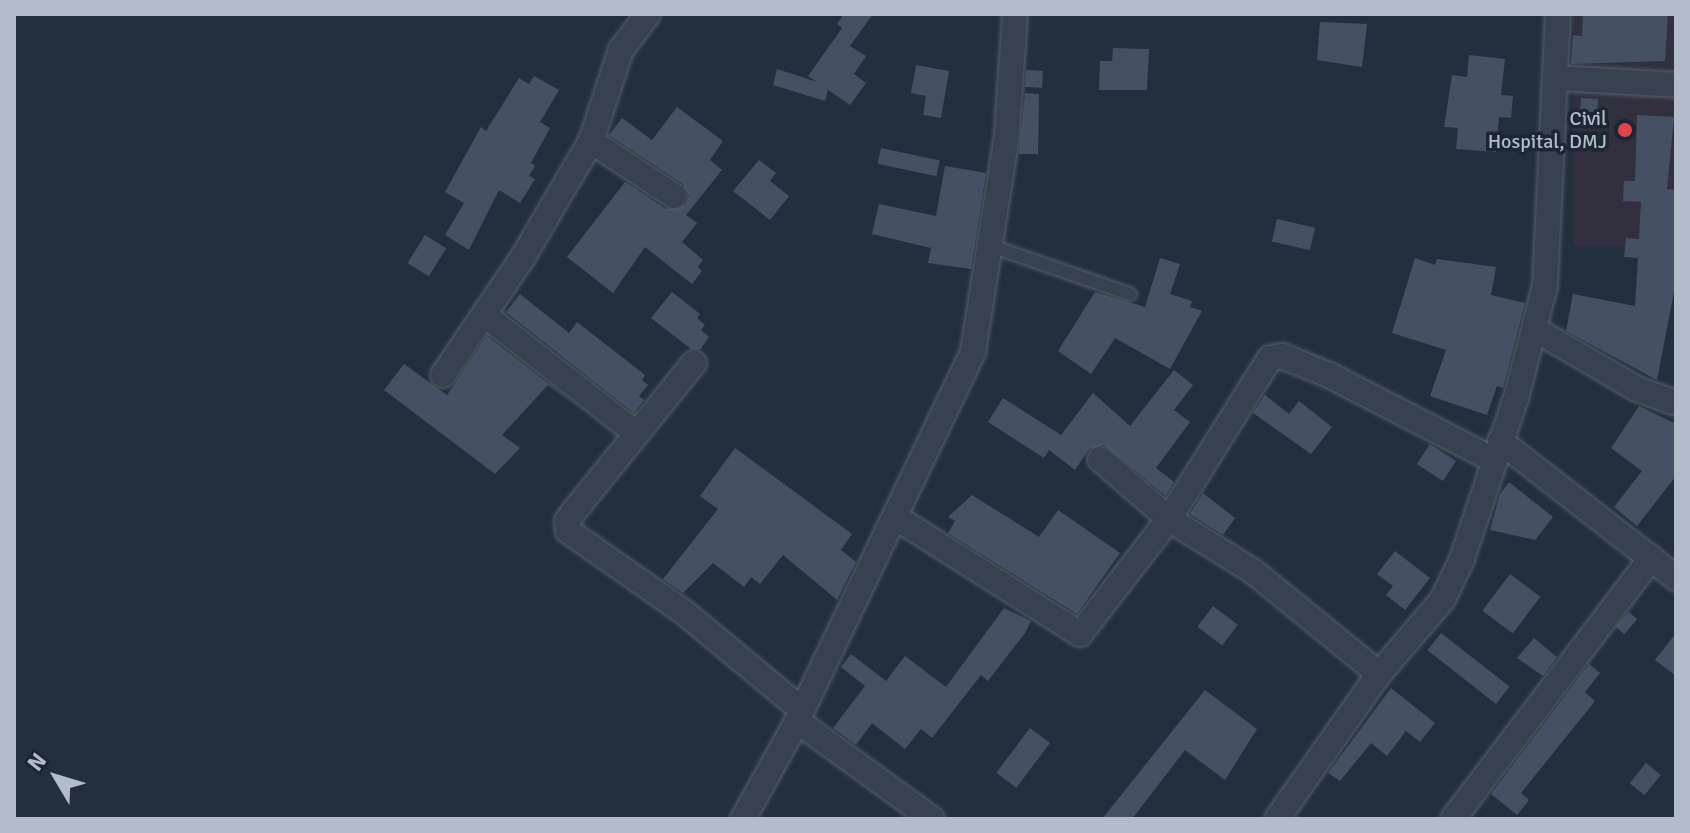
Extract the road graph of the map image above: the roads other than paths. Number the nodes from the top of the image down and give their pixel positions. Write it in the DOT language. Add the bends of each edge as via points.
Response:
graph roads {
  1 [pos="648,14"];
  2 [pos="1015,14"];
  3 [pos="1558,14"];
  4 [pos="1556,78"];
  5 [pos="1676,85"];
  6 [pos="591,141"];
  7 [pos="674,196"];
  8 [pos="991,246"];
  9 [pos="1130,294"];
  10 [pos="486,316"];
  11 [pos="1534,329"];
  12 [pos="694,363"];
  13 [pos="443,375"];
  14 [pos="1676,403"];
  15 [pos="636,433"];
  16 [pos="1497,451"];
  17 [pos="1100,459"];
  18 [pos="895,517"];
  19 [pos="1169,519"];
  20 [pos="1651,558"];
  21 [pos="1676,578"];
  22 [pos="1379,674"];
  23 [pos="800,715"];
  24 [pos="743,819"];
  25 [pos="932,819"];
  26 [pos="1277,819"];
  27 [pos="1453,819"];
  1 -- 6 [label="street" via="621,50"];
  2 -- 8 [label="street" via="1007,134"];
  3 -- 4 [label="street"];
  4 -- 5 [label="street"];
  4 -- 11 [label="street" via="1545,286"];
  6 -- 7 [label="street"];
  6 -- 10 [label="street"];
  8 -- 9 [label="lane"];
  8 -- 18 [label="street" via="973,352"];
  10 -- 13 [label="street"];
  10 -- 15 [label="street"];
  11 -- 14 [label="street" via="1637,389"];
  11 -- 16 [label="street"];
  12 -- 15 [label="street"];
  15 -- 23 [label="street" via="567,521 568,531 685,613"];
  16 -- 19 [label="street" via="1282,356 1270,358"];
  16 -- 20 [label="street"];
  16 -- 22 [label="street" via="1462,559 1443,599"];
  17 -- 19 [label="street"];
  18 -- 19 [label="street" via="1080,634"];
  18 -- 23 [label="street"];
  19 -- 22 [label="street" via="1254,572"];
  20 -- 21 [label="street"];
  20 -- 27 [label="street"];
  22 -- 26 [label="street"];
  23 -- 24 [label="street"];
  23 -- 25 [label="street"];
}
